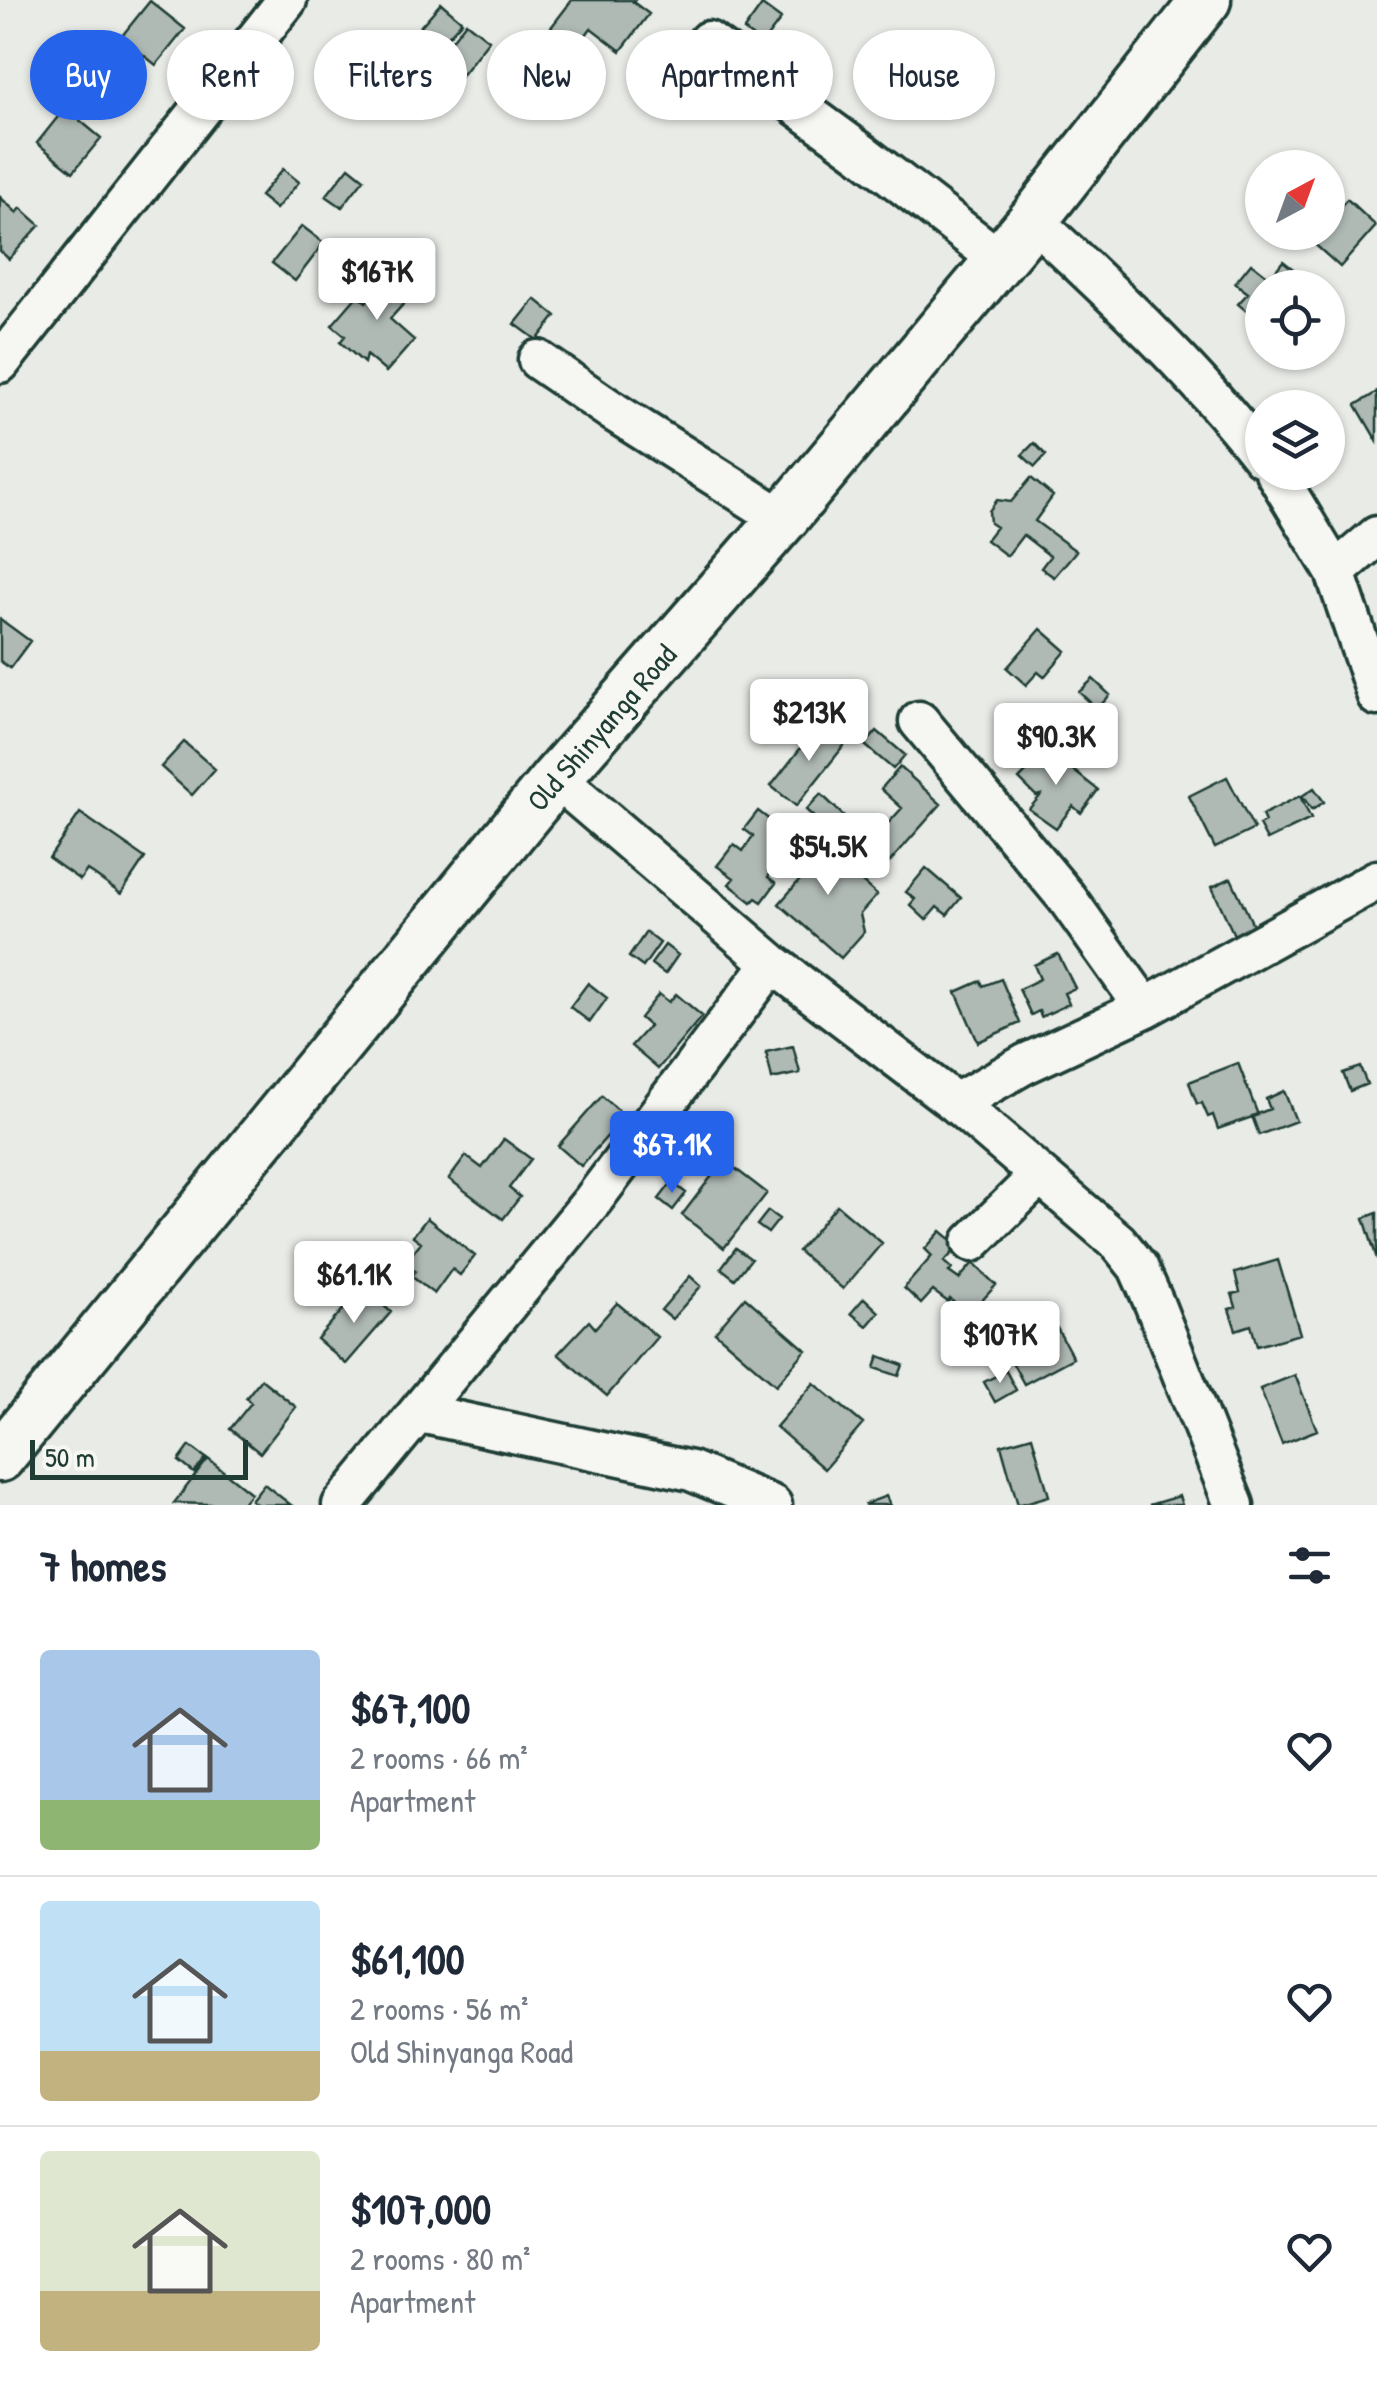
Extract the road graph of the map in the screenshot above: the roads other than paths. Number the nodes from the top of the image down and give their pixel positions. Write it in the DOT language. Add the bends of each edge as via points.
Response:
graph roads {
  1 [pos="287,0"];
  2 [pos="1206,0"];
  3 [pos="816,120"];
  4 [pos="1033,220"];
  5 [pos="1000,260"];
  6 [pos="538,360"];
  7 [pos="0,363"];
  8 [pos="1245,435"];
  9 [pos="1286,490"];
  10 [pos="783,519"];
  11 [pos="1377,536"];
  12 [pos="1335,572"];
  13 [pos="1377,696"];
  14 [pos="919,721"];
  15 [pos="556,778"];
  16 [pos="1377,880"];
  17 [pos="772,963"];
  18 [pos="1146,1008"];
  19 [pos="956,1103"];
  20 [pos="1040,1176"];
  21 [pos="972,1242"];
  22 [pos="420,1413"];
  23 [pos="3,1448"];
  24 [pos="342,1505"];
  25 [pos="772,1505"];
  26 [pos="1234,1505"];
  1 -- 7 [label="street"];
  2 -- 4 [label="main road, Old Shinyanga Road"];
  3 -- 5 [label="street"];
  4 -- 5 [label="main road, Old Shinyanga Road"];
  4 -- 8 [label="street" via="1161,339"];
  5 -- 10 [label="main road, Old Shinyanga Road"];
  6 -- 10 [label="street"];
  9 -- 12 [label="street"];
  10 -- 15 [label="main road, Old Shinyanga Road"];
  11 -- 12 [label="street"];
  12 -- 13 [label="street"];
  14 -- 18 [label="street" via="1066,897"];
  15 -- 17 [label="street"];
  15 -- 23 [label="main road, Old Shinyanga Road"];
  16 -- 18 [label="street"];
  17 -- 19 [label="street"];
  17 -- 22 [label="street" via="593,1200"];
  18 -- 19 [label="street"];
  19 -- 20 [label="street"];
  20 -- 21 [label="street"];
  20 -- 26 [label="street" via="1138,1267"];
  22 -- 24 [label="street"];
  22 -- 25 [label="street" via="691,1471"];
}
